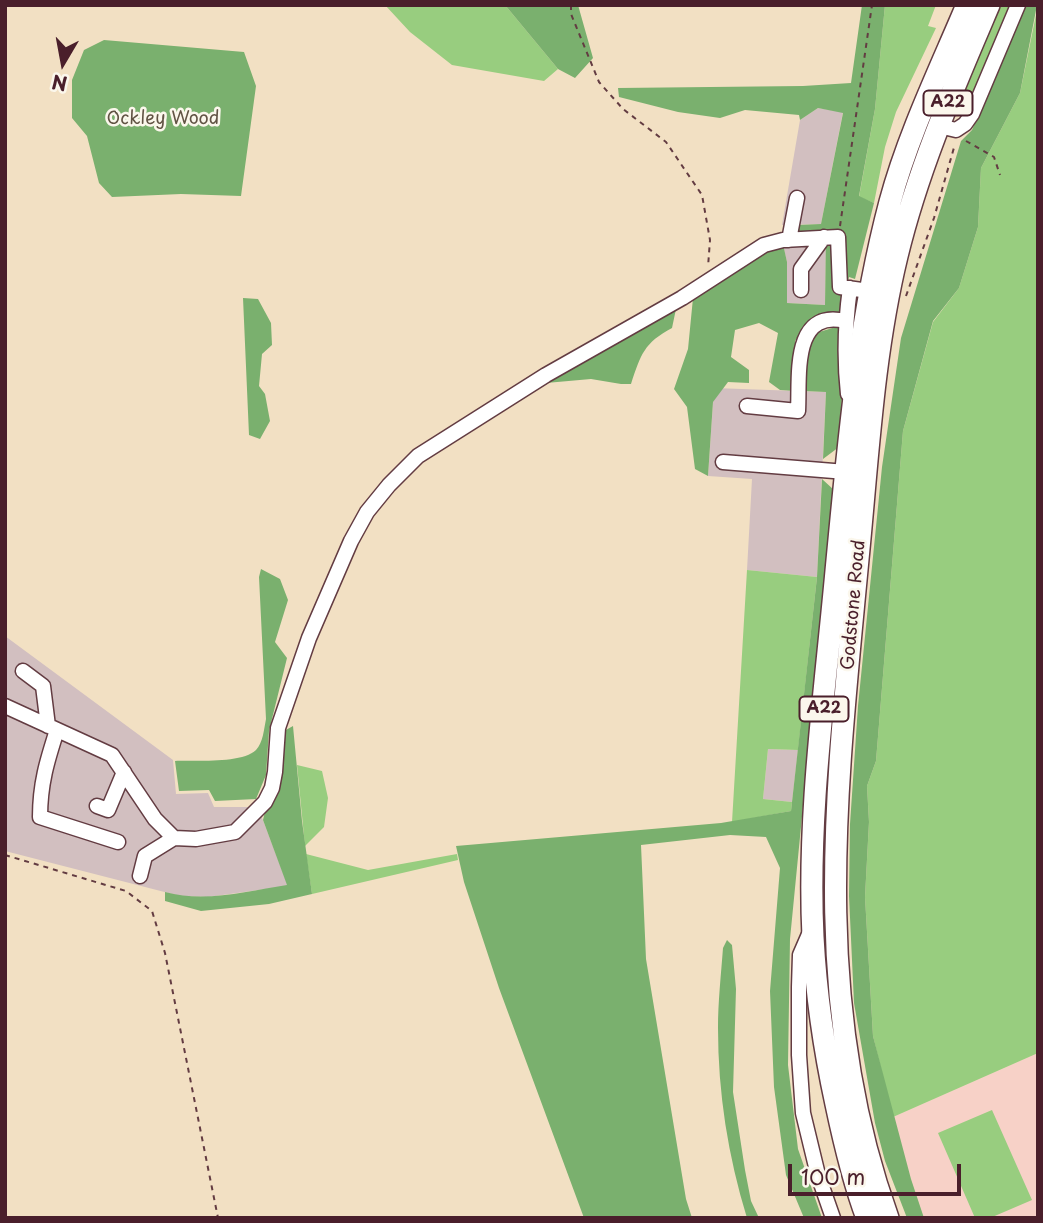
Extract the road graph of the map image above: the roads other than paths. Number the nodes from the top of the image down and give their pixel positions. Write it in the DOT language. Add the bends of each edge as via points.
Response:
graph roads {
  1 [pos="967,5"];
  2 [pos="989,5"];
  3 [pos="1018,5"];
  4 [pos="952,127"];
  5 [pos="797,198"];
  6 [pos="831,237"];
  7 [pos="789,240"];
  8 [pos="859,289"];
  9 [pos="801,290"];
  10 [pos="845,321"];
  11 [pos="747,407"];
  12 [pos="852,410"];
  13 [pos="723,462"];
  14 [pos="846,472"];
  15 [pos="23,671"];
  16 [pos="5,706"];
  17 [pos="53,728"];
  18 [pos="124,772"];
  19 [pos="97,806"];
  20 [pos="174,838"];
  21 [pos="118,842"];
  22 [pos="140,876"];
  23 [pos="813,925"];
  24 [pos="833,1218"];
  25 [pos="867,1218"];
  26 [pos="888,1218"];
  1 -- 8 [label="highway, Godstone Road / A22"];
  2 -- 4 [label="highway, Godstone Road / A22"];
  3 -- 4 [label="street" via="972,114"];
  4 -- 26 [label="highway, Godstone Road / A22" via="912,203 886,308 838,773 835,937 849,1073"];
  5 -- 7 [label="street"];
  6 -- 7 [label="street"];
  6 -- 8 [label="street" via="840,287"];
  6 -- 9 [label="street" via="801,269"];
  7 -- 20 [label="street" via="764,246 418,456 367,512 351,541 309,638 278,728 275,772 265,802 235,832"];
  8 -- 10 [label="street"];
  8 -- 12 [label="highway, Godstone Road / A22"];
  10 -- 11 [label="street" via="824,320 804,338 798,411"];
  10 -- 12 [label="street"];
  12 -- 14 [label="highway, Godstone Road / A22"];
  13 -- 14 [label="street"];
  14 -- 23 [label="highway, Godstone Road / A22" via="818,769"];
  15 -- 17 [label="street" via="43,686"];
  16 -- 17 [label="street"];
  17 -- 18 [label="street" via="112,755"];
  17 -- 21 [label="street" via="40,791 40,817"];
  18 -- 19 [label="street" via="108,810"];
  18 -- 20 [label="street" via="155,819"];
  20 -- 22 [label="street" via="145,856"];
  23 -- 24 [label="street" via="800,956 803,1113"];
  23 -- 25 [label="highway, Godstone Road / A22" via="830,1076 844,1146"];
}
